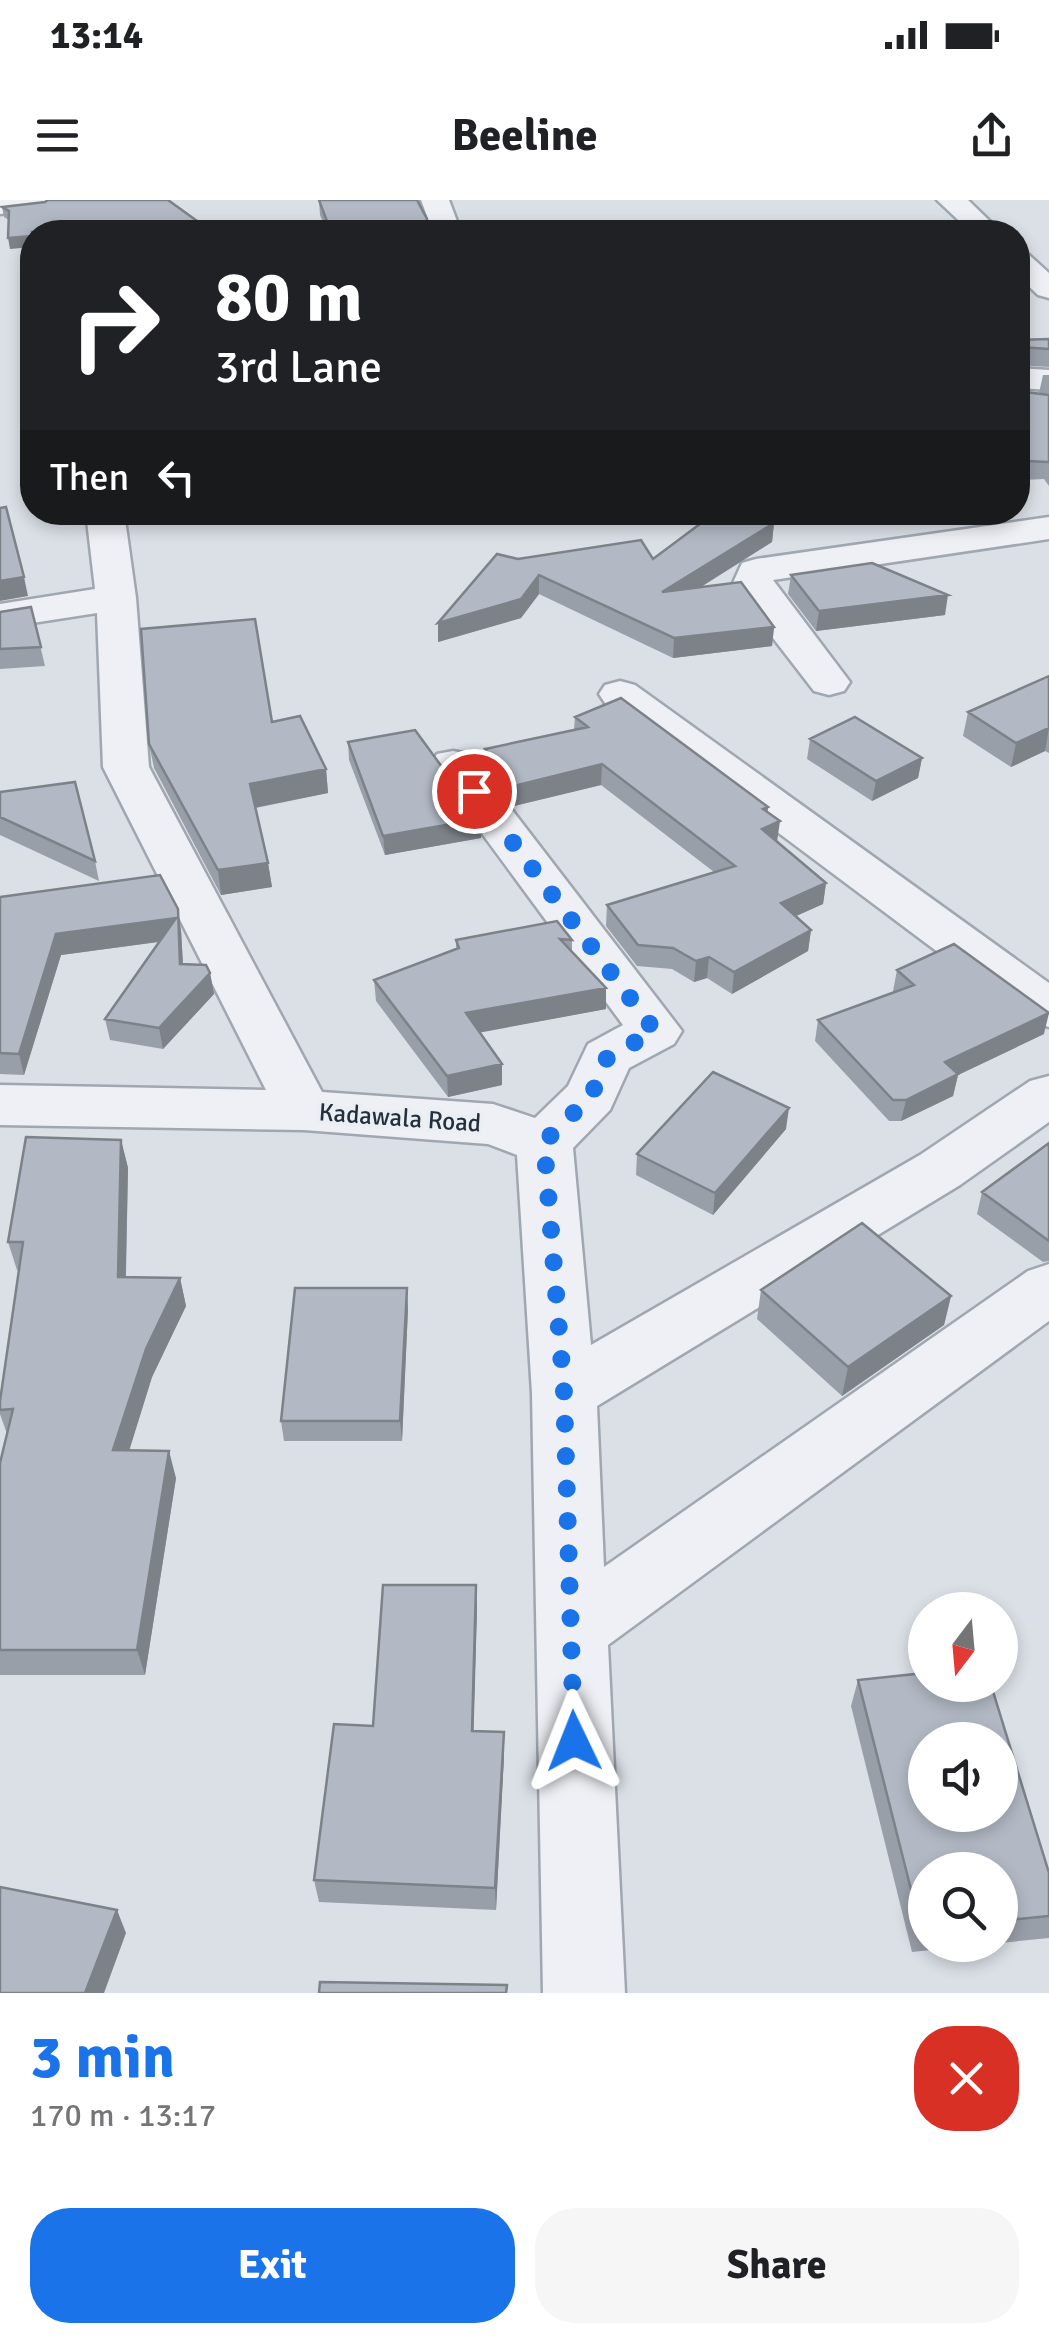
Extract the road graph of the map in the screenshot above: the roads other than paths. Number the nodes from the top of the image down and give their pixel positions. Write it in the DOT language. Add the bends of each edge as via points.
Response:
graph roads {
  1 [pos="46,200"];
  2 [pos="951,200"];
  3 [pos="0,206"];
  4 [pos="974,220"];
  5 [pos="1030,271"];
  6 [pos="1049,289"];
  7 [pos="107,525"];
  8 [pos="1049,528"];
  9 [pos="116,598"];
  10 [pos="0,616"];
  11 [pos="829,682"];
  12 [pos="620,694"];
  13 [pos="454,764"];
  14 [pos="1049,1009"];
  15 [pos="1049,1096"];
  16 [pos="0,1106"];
  17 [pos="304,1110"];
  18 [pos="544,1142"];
  19 [pos="1049,1288"];
  20 [pos="564,1392"];
  21 [pos="570,1632"];
  22 [pos="584,1993"];
  1 -- 3 [label="street"];
  2 -- 4 [label="street"];
  5 -- 6 [label="street"];
  7 -- 9 [label="street"];
  8 -- 11 [label="street" via="756,571 752,585"];
  9 -- 10 [label="street"];
  9 -- 17 [label="street" via="126,767"];
  12 -- 14 [label="street"];
  13 -- 18 [label="street" via="655,1031 607,1058 591,1096"];
  15 -- 20 [label="street" via="940,1170"];
  16 -- 17 [label="street, Kadawala Road"];
  17 -- 18 [label="street, Kadawala Road" via="493,1124"];
  18 -- 20 [label="street"];
  19 -- 21 [label="street"];
  20 -- 21 [label="street"];
  21 -- 22 [label="street"];
}
